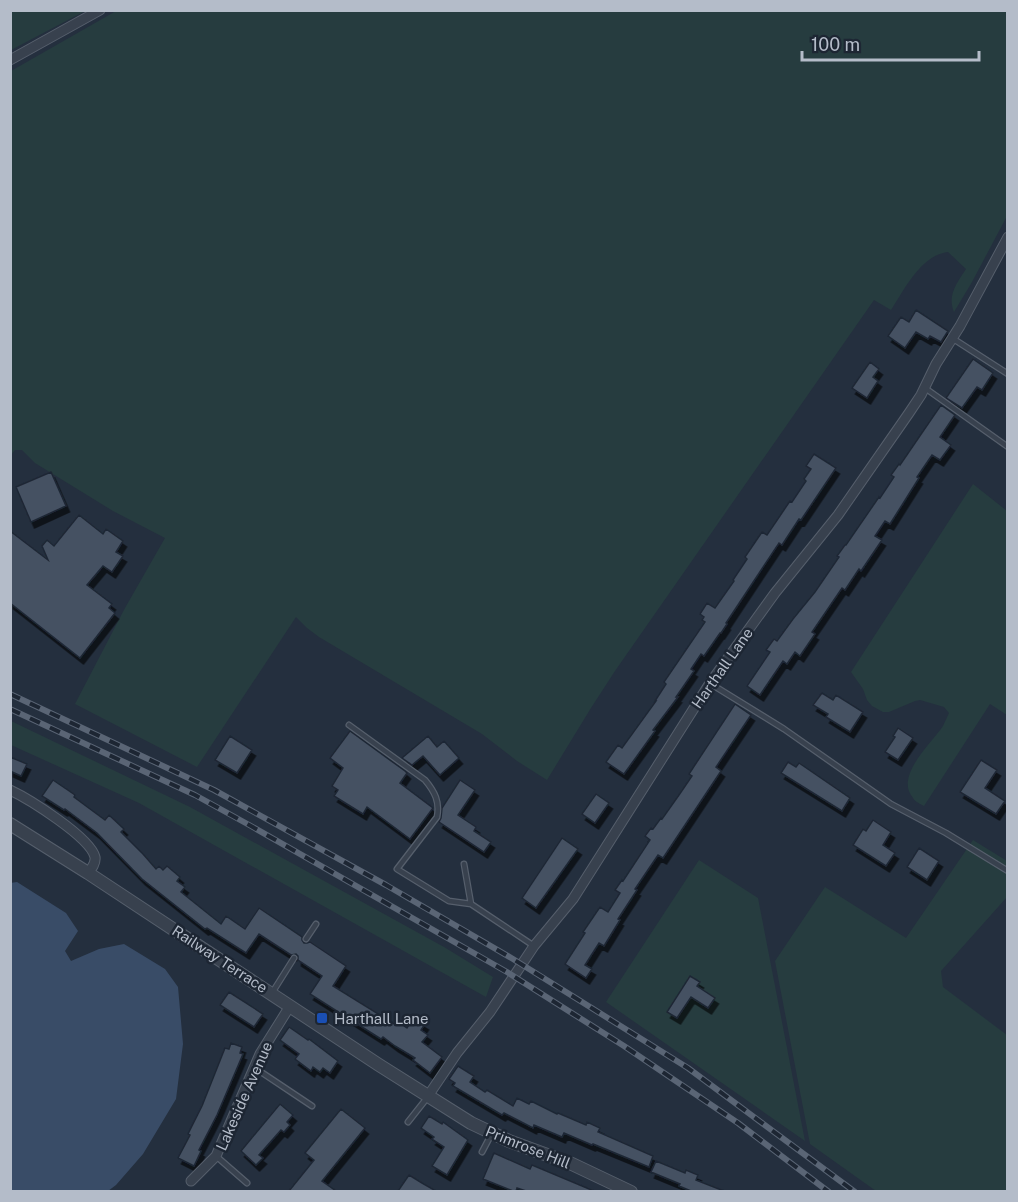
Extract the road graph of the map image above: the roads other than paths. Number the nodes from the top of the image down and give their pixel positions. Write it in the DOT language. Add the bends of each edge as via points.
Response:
graph roads {
  1 [pos="100,10"];
  2 [pos="10,60"];
  3 [pos="1008,237"];
  4 [pos="952,338"];
  5 [pos="1008,375"];
  6 [pos="925,388"];
  7 [pos="1008,447"];
  8 [pos="710,683"];
  9 [pos="349,726"];
  10 [pos="10,789"];
  11 [pos="10,824"];
  12 [pos="464,864"];
  13 [pos="1008,871"];
  14 [pos="88,873"];
  15 [pos="471,904"];
  16 [pos="316,924"];
  17 [pos="306,939"];
  18 [pos="534,946"];
  19 [pos="294,958"];
  20 [pos="272,993"];
  21 [pos="291,1006"];
  22 [pos="255,1068"];
  23 [pos="428,1096"];
  24 [pos="312,1107"];
  25 [pos="408,1122"];
  26 [pos="492,1133"];
  27 [pos="482,1152"];
  28 [pos="216,1156"];
  29 [pos="191,1181"];
  30 [pos="247,1183"];
  31 [pos="632,1191"];
  1 -- 2 [label="street"];
  3 -- 4 [label="street, Harthall Lane"];
  4 -- 5 [label="lane"];
  4 -- 6 [label="street, Harthall Lane"];
  6 -- 7 [label="lane"];
  6 -- 8 [label="street, Harthall Lane" via="838,515"];
  8 -- 13 [label="lane" via="891,804"];
  8 -- 18 [label="street, Harthall Lane" via="573,899"];
  9 -- 15 [label="lane" via="425,780 437,799 437,817 397,869 449,901"];
  10 -- 14 [label="street" via="62,822 91,848 95,864"];
  11 -- 14 [label="street, Railway Terrace"];
  12 -- 15 [label="lane"];
  14 -- 20 [label="street, Railway Terrace"];
  15 -- 18 [label="lane"];
  16 -- 17 [label="lane"];
  18 -- 23 [label="street, Harthall Lane"];
  19 -- 20 [label="lane"];
  20 -- 21 [label="street, Railway Terrace"];
  21 -- 22 [label="street, Lakeside Avenue" via="263,1048"];
  21 -- 23 [label="street, Railway Terrace"];
  22 -- 24 [label="lane"];
  22 -- 28 [label="street, Lakeside Avenue"];
  23 -- 25 [label="lane"];
  23 -- 26 [label="street, Primrose Hill"];
  26 -- 27 [label="lane"];
  26 -- 31 [label="street, Primrose Hill"];
  28 -- 29 [label="street, Lakeside Avenue"];
  28 -- 30 [label="lane"];
}
